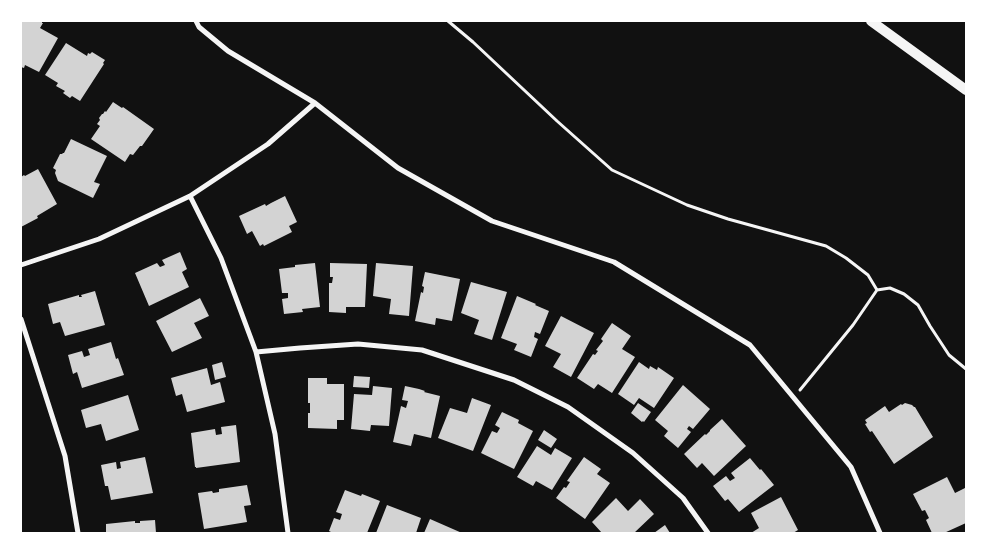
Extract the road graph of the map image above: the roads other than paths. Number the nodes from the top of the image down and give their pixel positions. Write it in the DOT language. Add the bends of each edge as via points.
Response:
graph roads {
  1 [pos="196,21"];
  2 [pos="871,21"];
  3 [pos="966,90"];
  4 [pos="315,103"];
  5 [pos="190,196"];
  6 [pos="21,265"];
  7 [pos="21,319"];
  8 [pos="256,352"];
  9 [pos="78,533"];
  10 [pos="288,533"];
  11 [pos="708,533"];
  12 [pos="880,533"];
  1 -- 4 [label="street" via="228,50"];
  2 -- 3 [label="main road"];
  4 -- 5 [label="street" via="268,144"];
  4 -- 12 [label="street" via="398,168 492,221 614,262 750,345 851,467"];
  5 -- 6 [label="street" via="99,239"];
  5 -- 8 [label="street" via="220,258"];
  7 -- 9 [label="street" via="64,456"];
  8 -- 10 [label="street" via="275,434"];
  8 -- 11 [label="street" via="358,344 422,350 514,380 568,408 633,453 683,498"];
}
